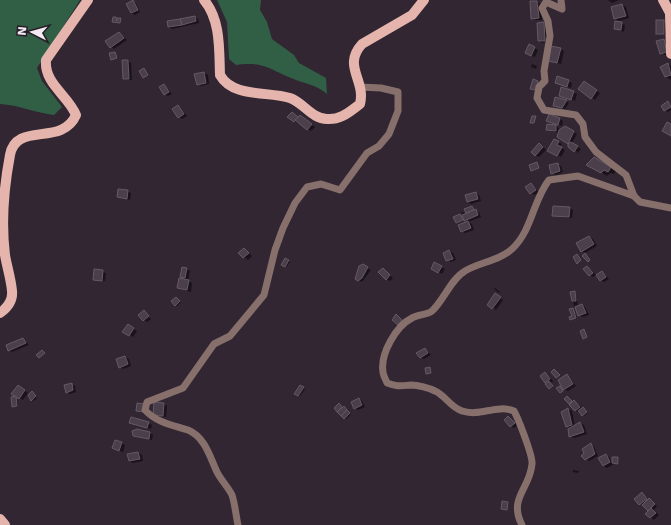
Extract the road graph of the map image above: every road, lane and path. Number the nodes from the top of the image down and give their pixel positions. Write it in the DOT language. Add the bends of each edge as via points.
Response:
graph roads {
  1 [pos="88,0"];
  2 [pos="204,0"];
  3 [pos="424,0"];
  4 [pos="561,0"];
  5 [pos="663,0"];
  6 [pos="671,54"];
  7 [pos="360,86"];
  8 [pos="634,196"];
  9 [pos="671,208"];
  10 [pos="0,313"];
  11 [pos="0,519"];
  12 [pos="5,525"];
  13 [pos="238,525"];
  14 [pos="522,525"];
  1 -- 10 [label="main road" via="46,60 47,75 72,106 76,115 72,124 61,131 17,140 11,148 3,237 12,291 7,308"];
  2 -- 7 [label="main road" via="209,6 218,37 220,75 234,88 290,98 299,102 315,116 326,119 341,118 360,104"];
  3 -- 7 [label="main road" via="412,15 362,44 358,49 353,60"];
  4 -- 8 [label="street" via="562,9 546,2 542,8 548,21 550,36 544,72 545,82 539,87 537,98 544,110 576,115 583,124 585,137 596,152 626,175"];
  5 -- 6 [label="main road" via="670,13"];
  7 -- 13 [label="street" via="398,92 398,111 389,134 379,146 367,153 340,190 321,184 307,187 295,202 283,228 264,295 230,336 214,344 183,388 147,402 144,410 150,416 189,431 200,439 210,452 232,495"];
  8 -- 9 [label="street" via="640,202"];
  8 -- 14 [label="street" via="578,176 549,180 542,189 527,227 513,248 502,256 464,271 432,312 413,317 402,327 384,356 382,372 387,383 398,387 412,385 437,392 450,405 463,412 506,407 514,411 530,451 532,463 518,500 517,515"];
  11 -- 12 [label="main road"];
}
